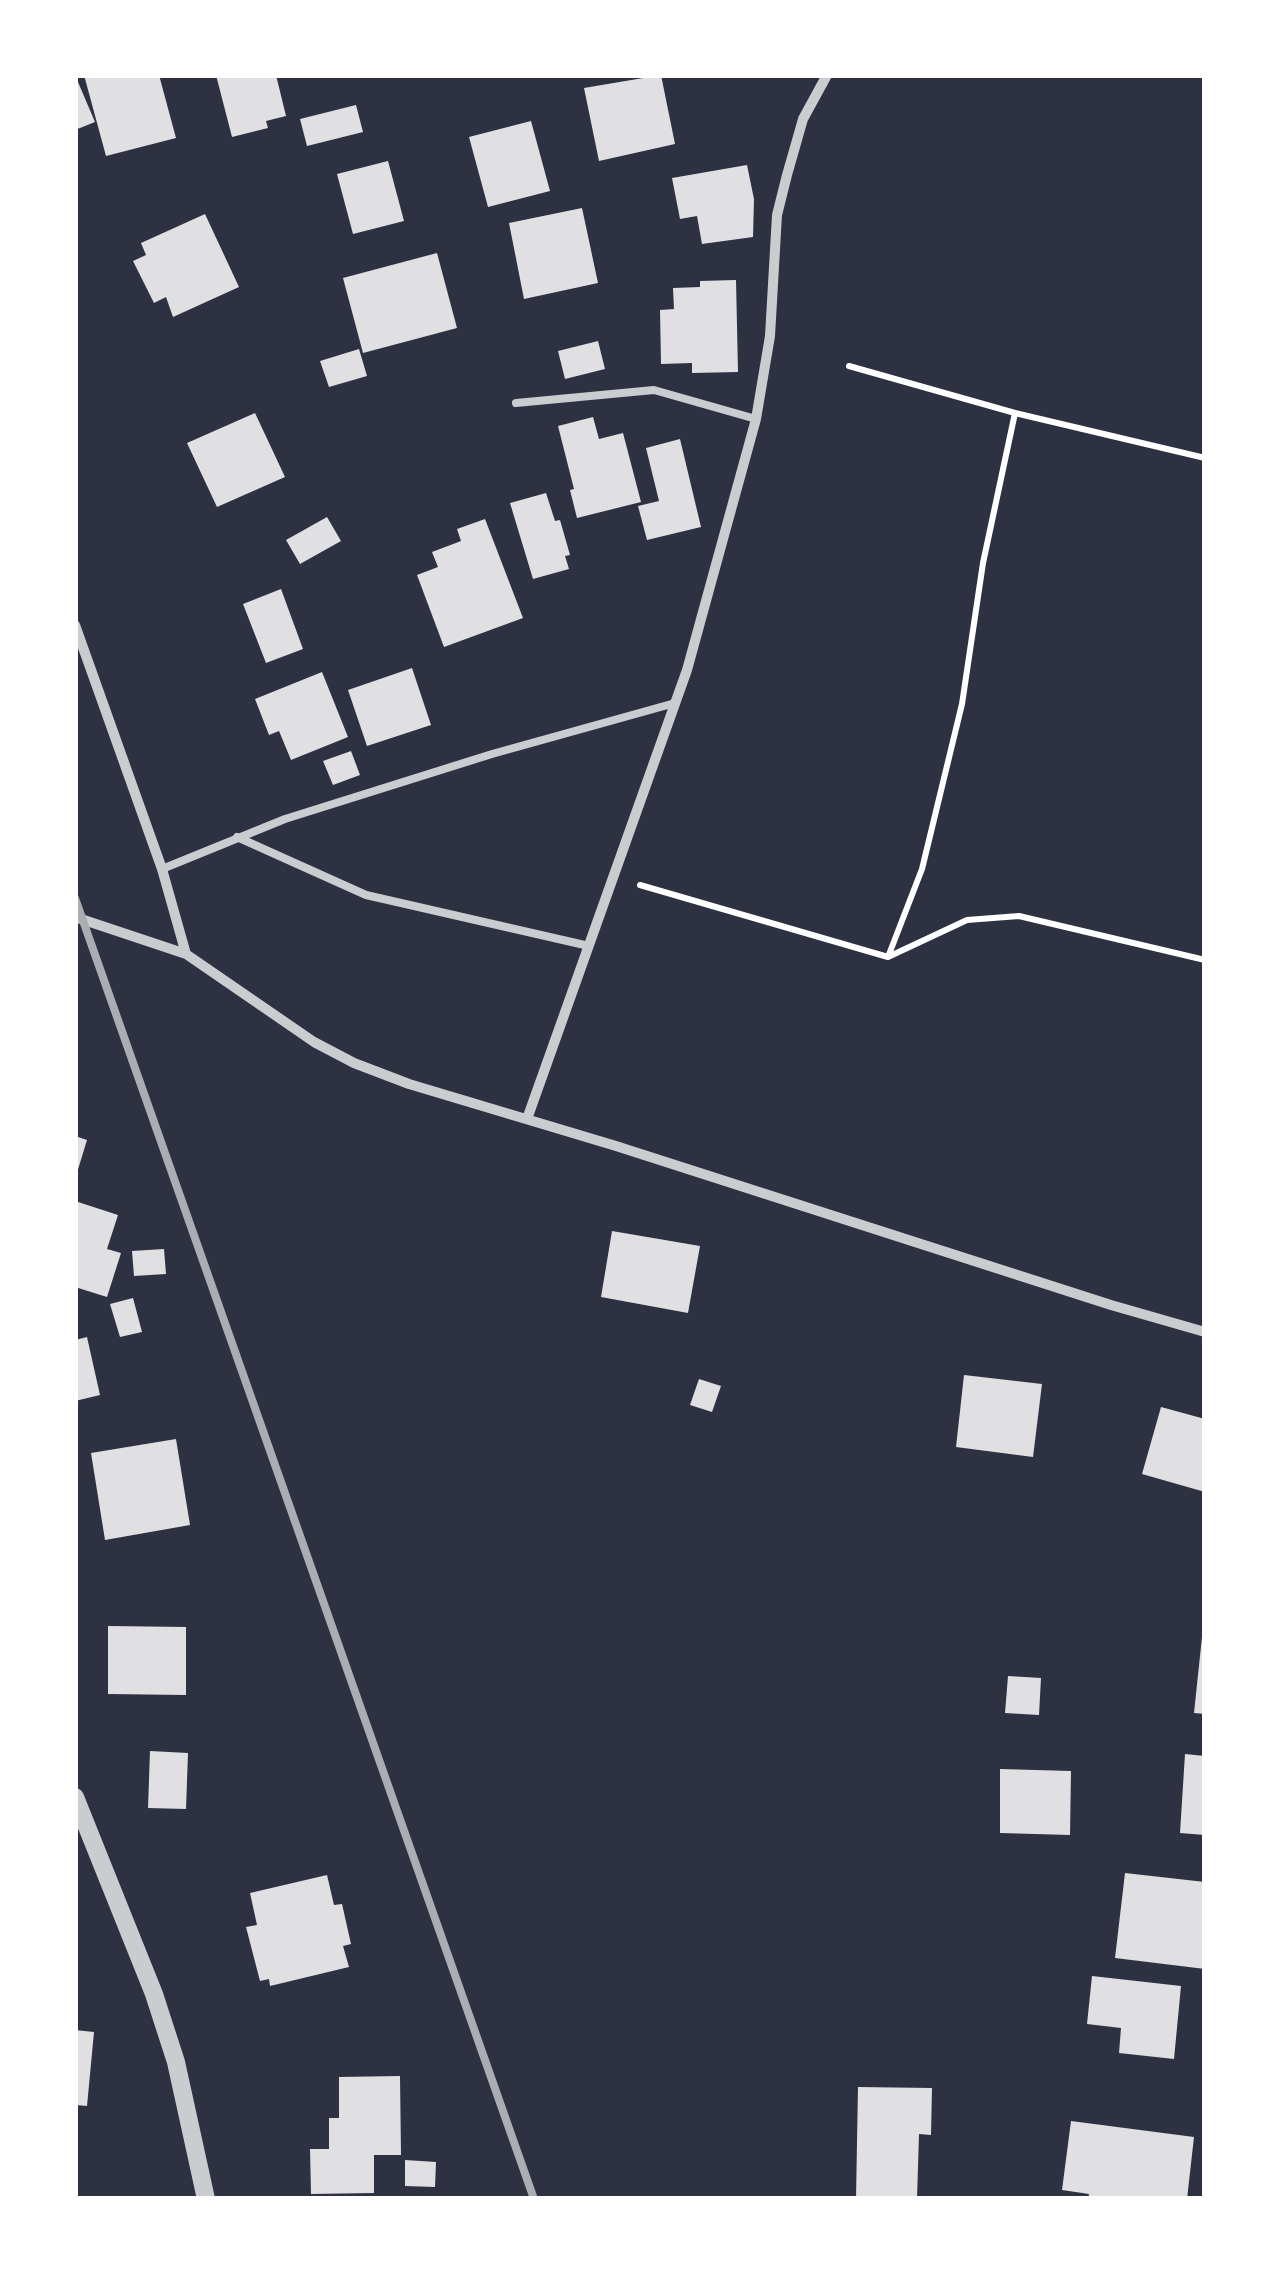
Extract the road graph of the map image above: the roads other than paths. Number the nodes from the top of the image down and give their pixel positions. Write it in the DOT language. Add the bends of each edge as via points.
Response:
graph roads {
  1 [pos="825,76"];
  2 [pos="516,402"];
  3 [pos="756,419"];
  4 [pos="75,625"];
  5 [pos="675,704"];
  6 [pos="237,838"];
  7 [pos="162,868"];
  8 [pos="75,917"];
  9 [pos="589,946"];
  10 [pos="186,954"];
  11 [pos="527,1119"];
  12 [pos="1205,1332"];
  13 [pos="75,1797"];
  14 [pos="206,2199"];
  1 -- 3 [label="street" via="803,119 777,215 770,336"];
  2 -- 3 [label="lane" via="654,390"];
  3 -- 5 [label="street"];
  4 -- 7 [label="street"];
  5 -- 6 [label="lane" via="492,754"];
  5 -- 9 [label="street"];
  6 -- 7 [label="lane"];
  6 -- 9 [label="lane" via="366,895"];
  7 -- 10 [label="street"];
  8 -- 10 [label="street"];
  9 -- 11 [label="street"];
  10 -- 11 [label="street" via="354,1064"];
  11 -- 12 [label="street"];
  13 -- 14 [label="street" via="154,1994"];
}
